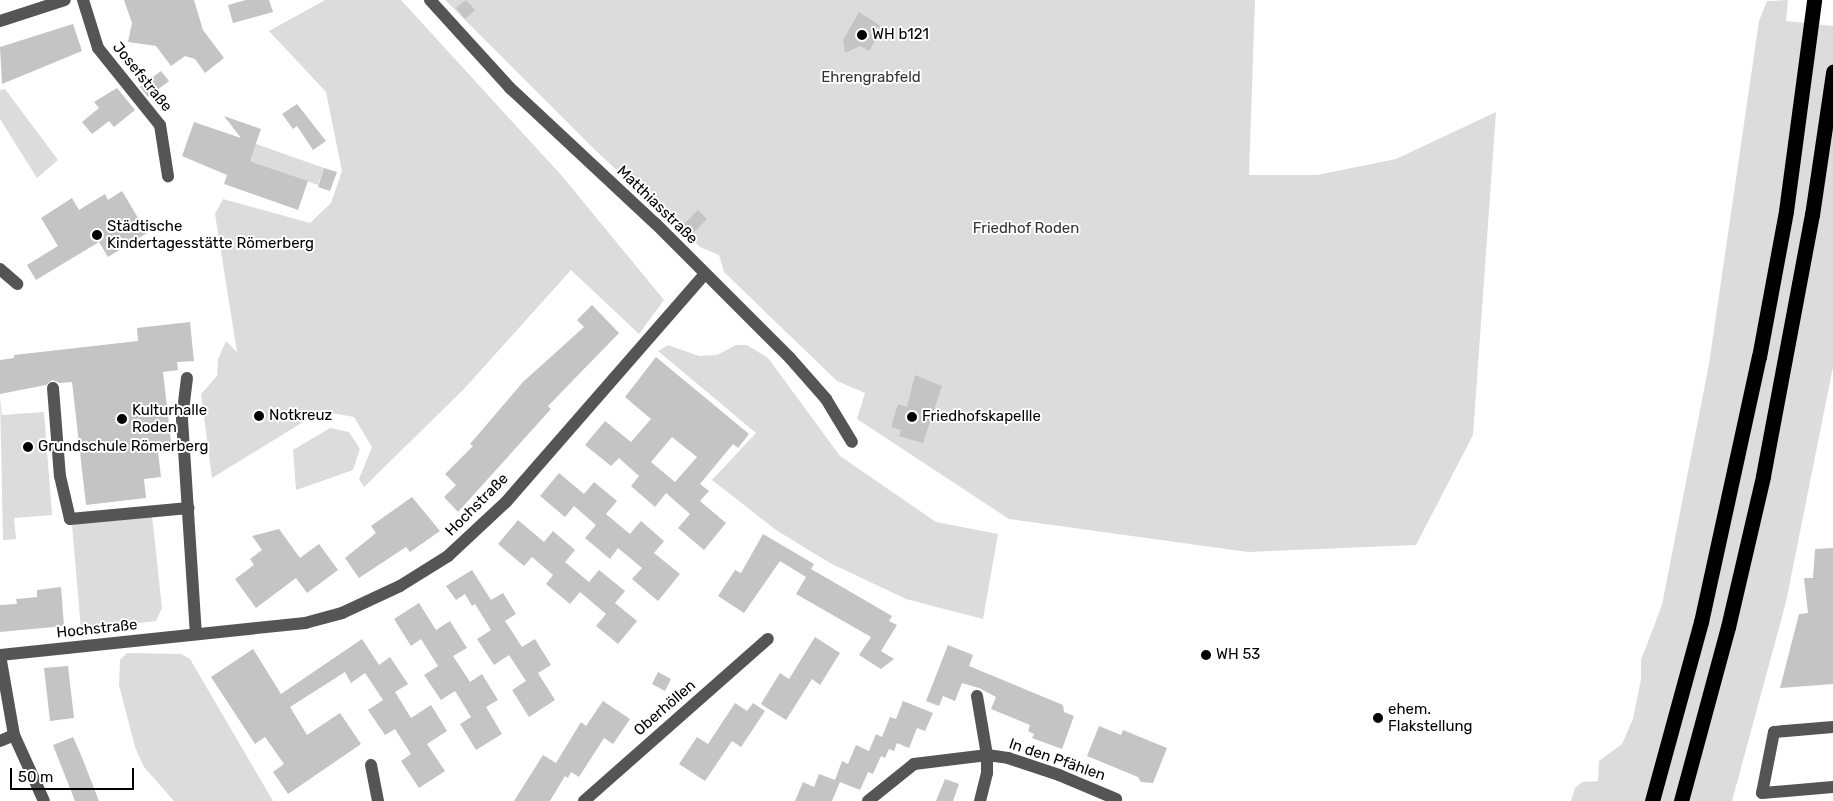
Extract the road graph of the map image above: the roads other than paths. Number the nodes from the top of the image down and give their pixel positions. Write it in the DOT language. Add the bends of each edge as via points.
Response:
graph roads {
  1 [pos="64,0"];
  2 [pos="83,0"];
  3 [pos="430,0"];
  4 [pos="1806,0"];
  5 [pos="1814,0"];
  6 [pos="0,21"];
  7 [pos="1808,23"];
  8 [pos="1833,72"];
  9 [pos="168,176"];
  10 [pos="0,269"];
  11 [pos="704,275"];
  12 [pos="17,284"];
  13 [pos="187,378"];
  14 [pos="53,388"];
  15 [pos="852,442"];
  16 [pos="188,508"];
  17 [pos="196,634"];
  18 [pos="768,639"];
  19 [pos="0,655"];
  20 [pos="977,696"];
  21 [pos="1833,727"];
  22 [pos="14,735"];
  23 [pos="0,741"];
  24 [pos="987,755"];
  25 [pos="370,765"];
  26 [pos="1833,787"];
  27 [pos="1116,798"];
  28 [pos="44,801"];
  29 [pos="378,801"];
  30 [pos="584,801"];
  31 [pos="868,801"];
  32 [pos="980,801"];
  33 [pos="1652,801"];
  34 [pos="1680,801"];
  1 -- 6 [label="street"];
  2 -- 9 [label="street, Josefstraße" via="98,48 160,125"];
  3 -- 11 [label="street, Matthiasstraße" via="510,88 655,223"];
  4 -- 7 [label="highway"];
  5 -- 7 [label="highway"];
  7 -- 33 [label="highway" via="1786,211 1736,470 1701,622"];
  8 -- 34 [label="highway" via="1811,224 1763,476 1728,627"];
  10 -- 12 [label="street"];
  11 -- 15 [label="street, Matthiasstraße" via="820,392"];
  11 -- 17 [label="street, Hochstraße" via="506,502 448,556 400,586 342,613 305,623"];
  13 -- 16 [label="street" via="182,419"];
  14 -- 16 [label="street" via="60,476 70,519"];
  16 -- 17 [label="street"];
  17 -- 19 [label="street, Hochstraße"];
  18 -- 30 [label="street, Oberhöllen"];
  19 -- 22 [label="street"];
  20 -- 24 [label="street, In den Pfählen"];
  21 -- 26 [label="street" via="1774,732 1762,793"];
  22 -- 23 [label="street"];
  22 -- 28 [label="street"];
  24 -- 27 [label="street, In den Pfählen" via="1008,758 1059,775"];
  24 -- 31 [label="street, In den Pfählen" via="922,761"];
  24 -- 32 [label="street, In den Pfählen" via="987,773"];
  25 -- 29 [label="street"];
}
